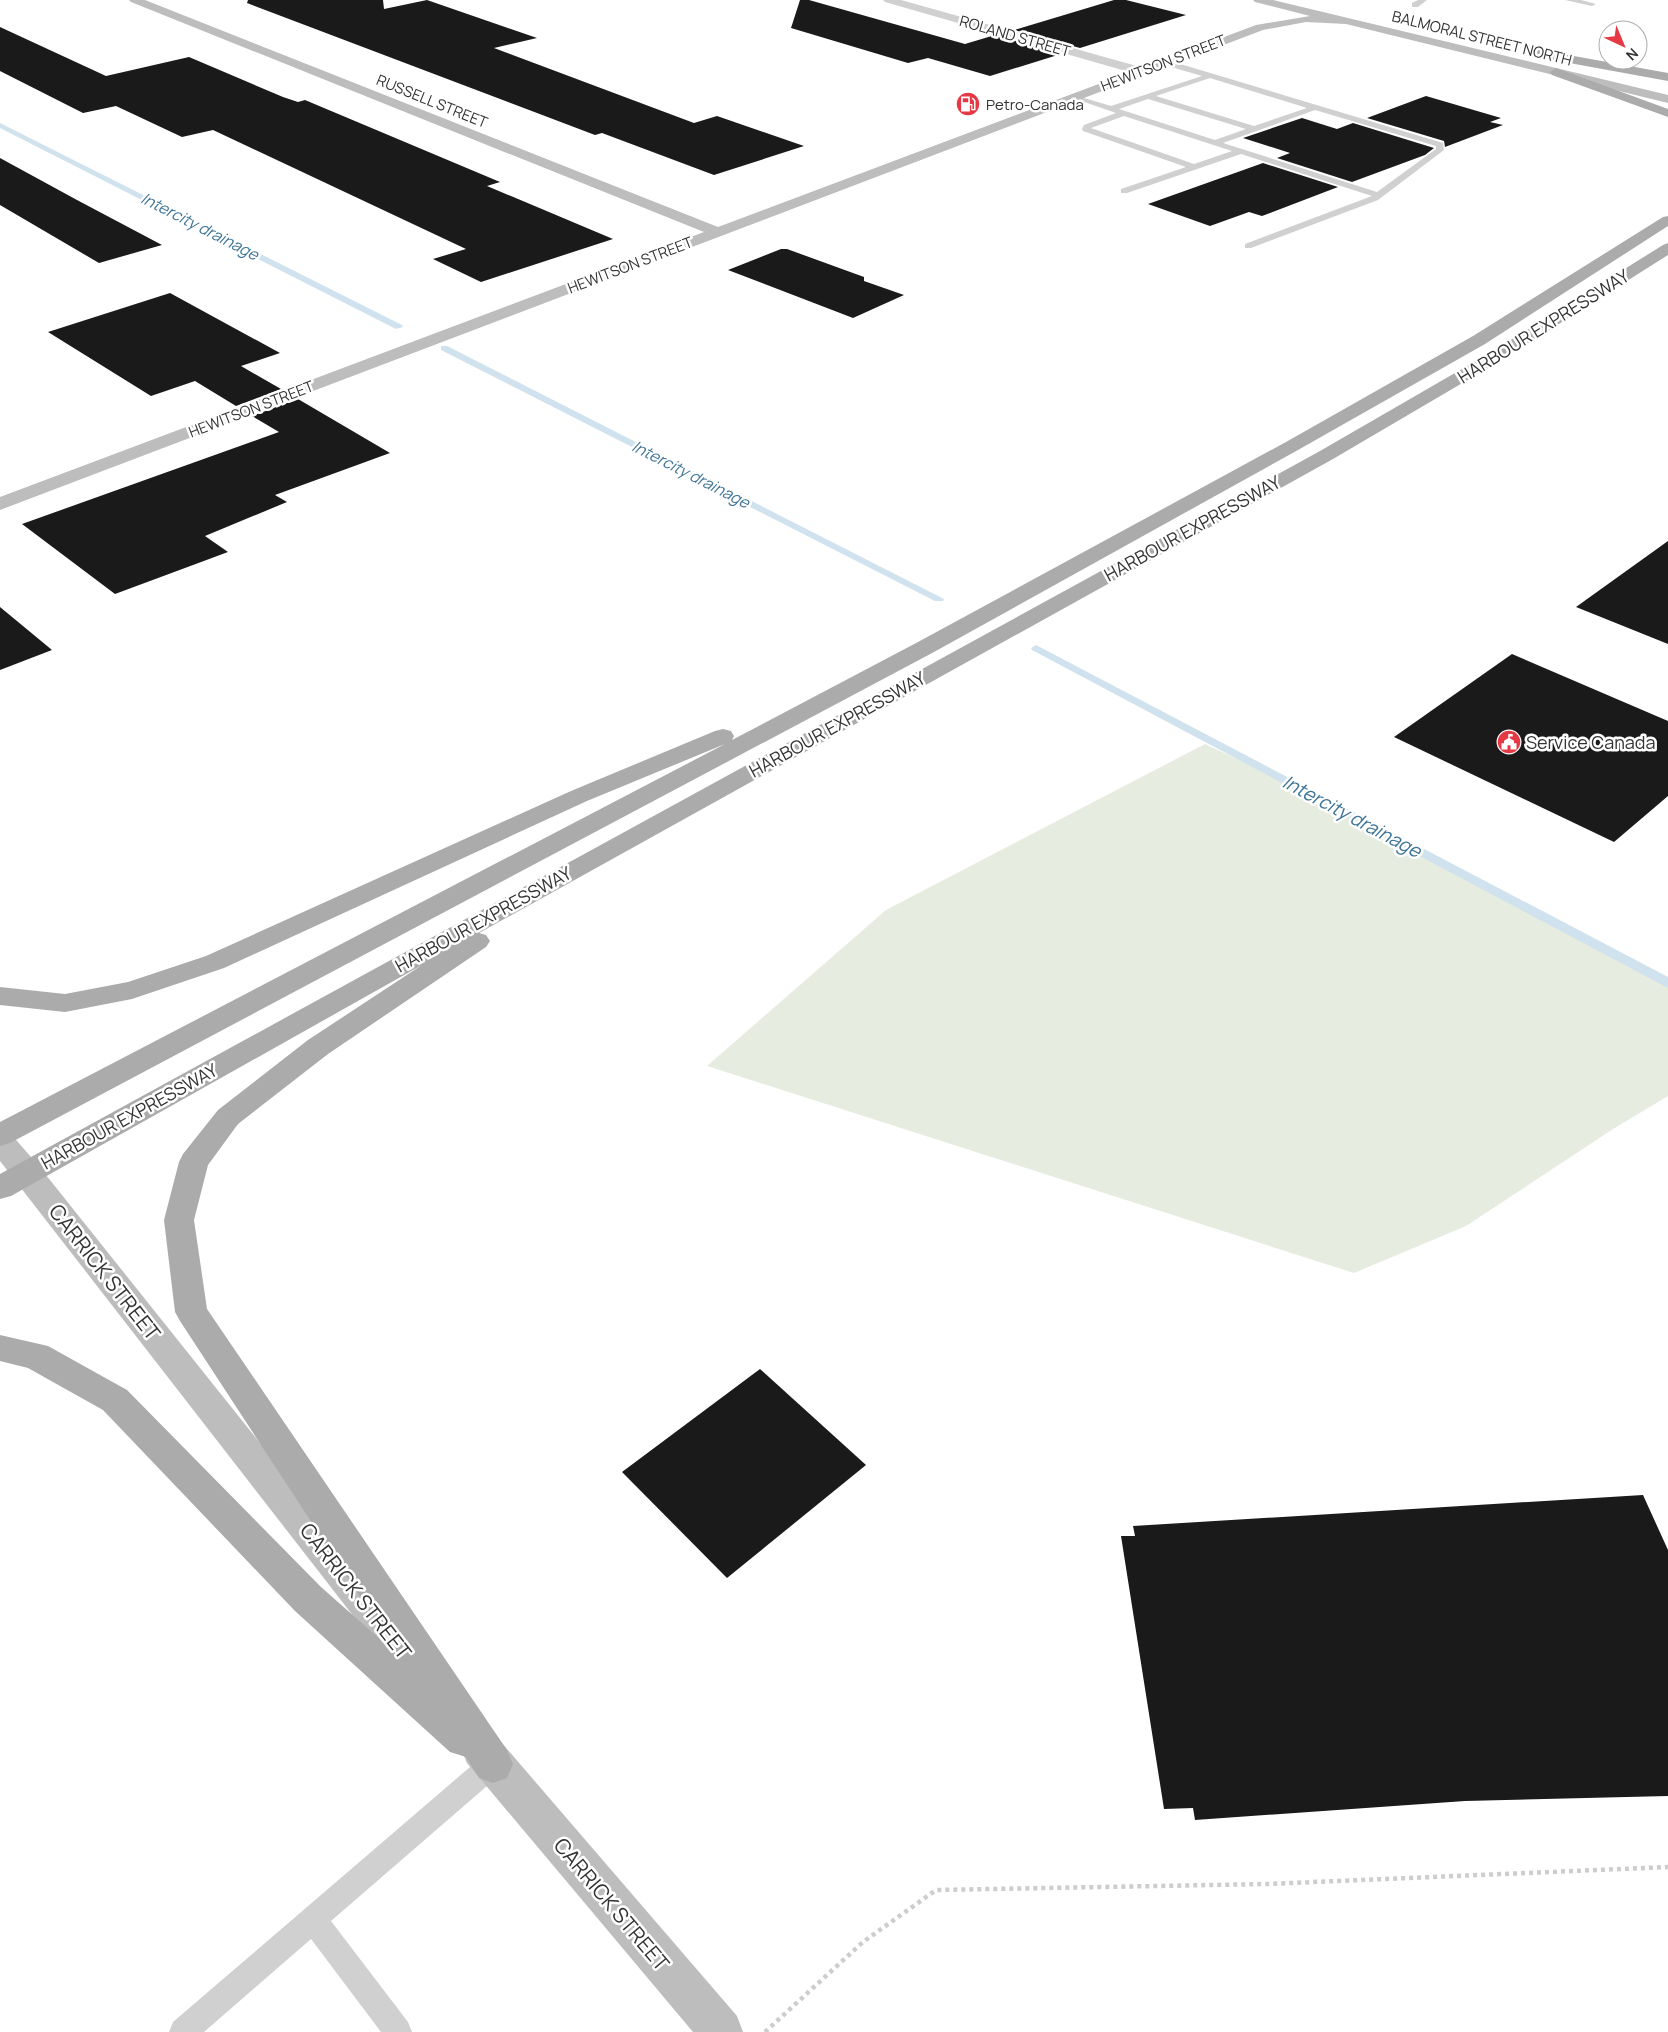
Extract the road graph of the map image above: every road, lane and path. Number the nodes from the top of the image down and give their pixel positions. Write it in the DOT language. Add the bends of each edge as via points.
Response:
graph roads {
  1 [pos="135,0"];
  2 [pos="890,0"];
  3 [pos="1259,0"];
  4 [pos="1283,0"];
  5 [pos="1423,0"];
  6 [pos="1569,0"];
  7 [pos="1306,4"];
  8 [pos="1592,4"];
  9 [pos="1414,6"];
  10 [pos="1346,21"];
  11 [pos="1260,27"];
  12 [pos="1428,29"];
  13 [pos="1458,36"];
  14 [pos="1530,52"];
  15 [pos="1164,62"];
  16 [pos="1140,71"];
  17 [pos="1556,72"];
  18 [pos="1209,76"];
  19 [pos="1668,77"];
  20 [pos="1668,86"];
  21 [pos="1148,96"];
  22 [pos="1074,97"];
  23 [pos="1668,99"];
  24 [pos="1316,107"];
  25 [pos="1111,109"];
  26 [pos="1124,113"];
  27 [pos="1668,113"];
  28 [pos="1254,129"];
  29 [pos="1215,143"];
  30 [pos="1241,151"];
  31 [pos="1194,167"];
  32 [pos="1124,191"];
  33 [pos="1378,196"];
  34 [pos="1668,206"];
  35 [pos="1668,220"];
  36 [pos="717,232"];
  37 [pos="1248,246"];
  38 [pos="1668,248"];
  39 [pos="1668,256"];
  40 [pos="1607,259"];
  41 [pos="1604,288"];
  42 [pos="0,504"];
  43 [pos="891,666"];
  44 [pos="636,835"];
  45 [pos="0,996"];
  46 [pos="0,1135"];
  47 [pos="0,1142"];
  48 [pos="14,1180"];
  49 [pos="0,1348"];
  50 [pos="492,1764"];
  51 [pos="1668,1867"];
  52 [pos="313,1919"];
  53 [pos="183,2032"];
  54 [pos="398,2032"];
  55 [pos="721,2032"];
  56 [pos="765,2032"];
  1 -- 36 [label="street, RUSSELL STREET"];
  2 -- 16 [label="street, ROLAND STREET"];
  3 -- 7 [label="street, BALMORAL STREET NORTH"];
  4 -- 7 [label="street"];
  5 -- 9 [label="lane"];
  6 -- 8 [label="lane"];
  7 -- 10 [label="street, BALMORAL STREET NORTH"];
  7 -- 11 [label="street" via="1270,19"];
  7 -- 12 [label="street, BALMORAL STREET NORTH"];
  7 -- 13 [label="street"];
  10 -- 11 [label="street" via="1306,19"];
  10 -- 17 [label="street, BALMORAL STREET NORTH"];
  11 -- 15 [label="street, HEWITSON STREET"];
  14 -- 19 [label="main road"];
  14 -- 20 [label="street, BALMORAL STREET NORTH"];
  15 -- 16 [label="street, HEWITSON STREET"];
  15 -- 18 [label="lane"];
  16 -- 22 [label="street, HEWITSON STREET"];
  17 -- 23 [label="street, BALMORAL STREET NORTH"];
  17 -- 27 [label="main road"];
  18 -- 21 [label="lane"];
  18 -- 24 [label="lane"];
  21 -- 25 [label="lane"];
  21 -- 28 [label="lane"];
  22 -- 25 [label="lane"];
  22 -- 36 [label="street, HEWITSON STREET"];
  24 -- 28 [label="lane"];
  24 -- 33 [label="lane" via="1440,145 1440,150"];
  25 -- 26 [label="lane"];
  26 -- 29 [label="lane"];
  26 -- 31 [label="lane" via="1086,129"];
  28 -- 29 [label="lane"];
  29 -- 30 [label="lane"];
  30 -- 31 [label="lane"];
  30 -- 33 [label="lane"];
  31 -- 32 [label="lane"];
  33 -- 37 [label="lane"];
  34 -- 40 [label="main road"];
  35 -- 40 [label="main road, HARBOUR EXPRESSWAY"];
  36 -- 42 [label="street, HEWITSON STREET"];
  38 -- 41 [label="main road, HARBOUR EXPRESSWAY"];
  39 -- 41 [label="main road"];
  40 -- 43 [label="main road, HARBOUR EXPRESSWAY" via="1437,365"];
  41 -- 44 [label="main road, HARBOUR EXPRESSWAY" via="1470,371 1247,498"];
  43 -- 45 [label="main road" via="570,800 215,962 132,990 65,1003"];
  43 -- 46 [label="main road, HARBOUR EXPRESSWAY"];
  44 -- 48 [label="main road, HARBOUR EXPRESSWAY"];
  44 -- 50 [label="main road" via="318,1047 228,1117 194,1162 179,1220 191,1312"];
  47 -- 48 [label="street, CARRICK STREET"];
  48 -- 50 [label="street, CARRICK STREET"];
  49 -- 50 [label="main road" via="36,1356 115,1400 308,1599"];
  50 -- 52 [label="lane"];
  50 -- 55 [label="street, CARRICK STREET"];
  51 -- 56 [label="path" via="1267,1884 936,1890 863,1942"];
  52 -- 53 [label="lane"];
  52 -- 54 [label="lane"];
}
